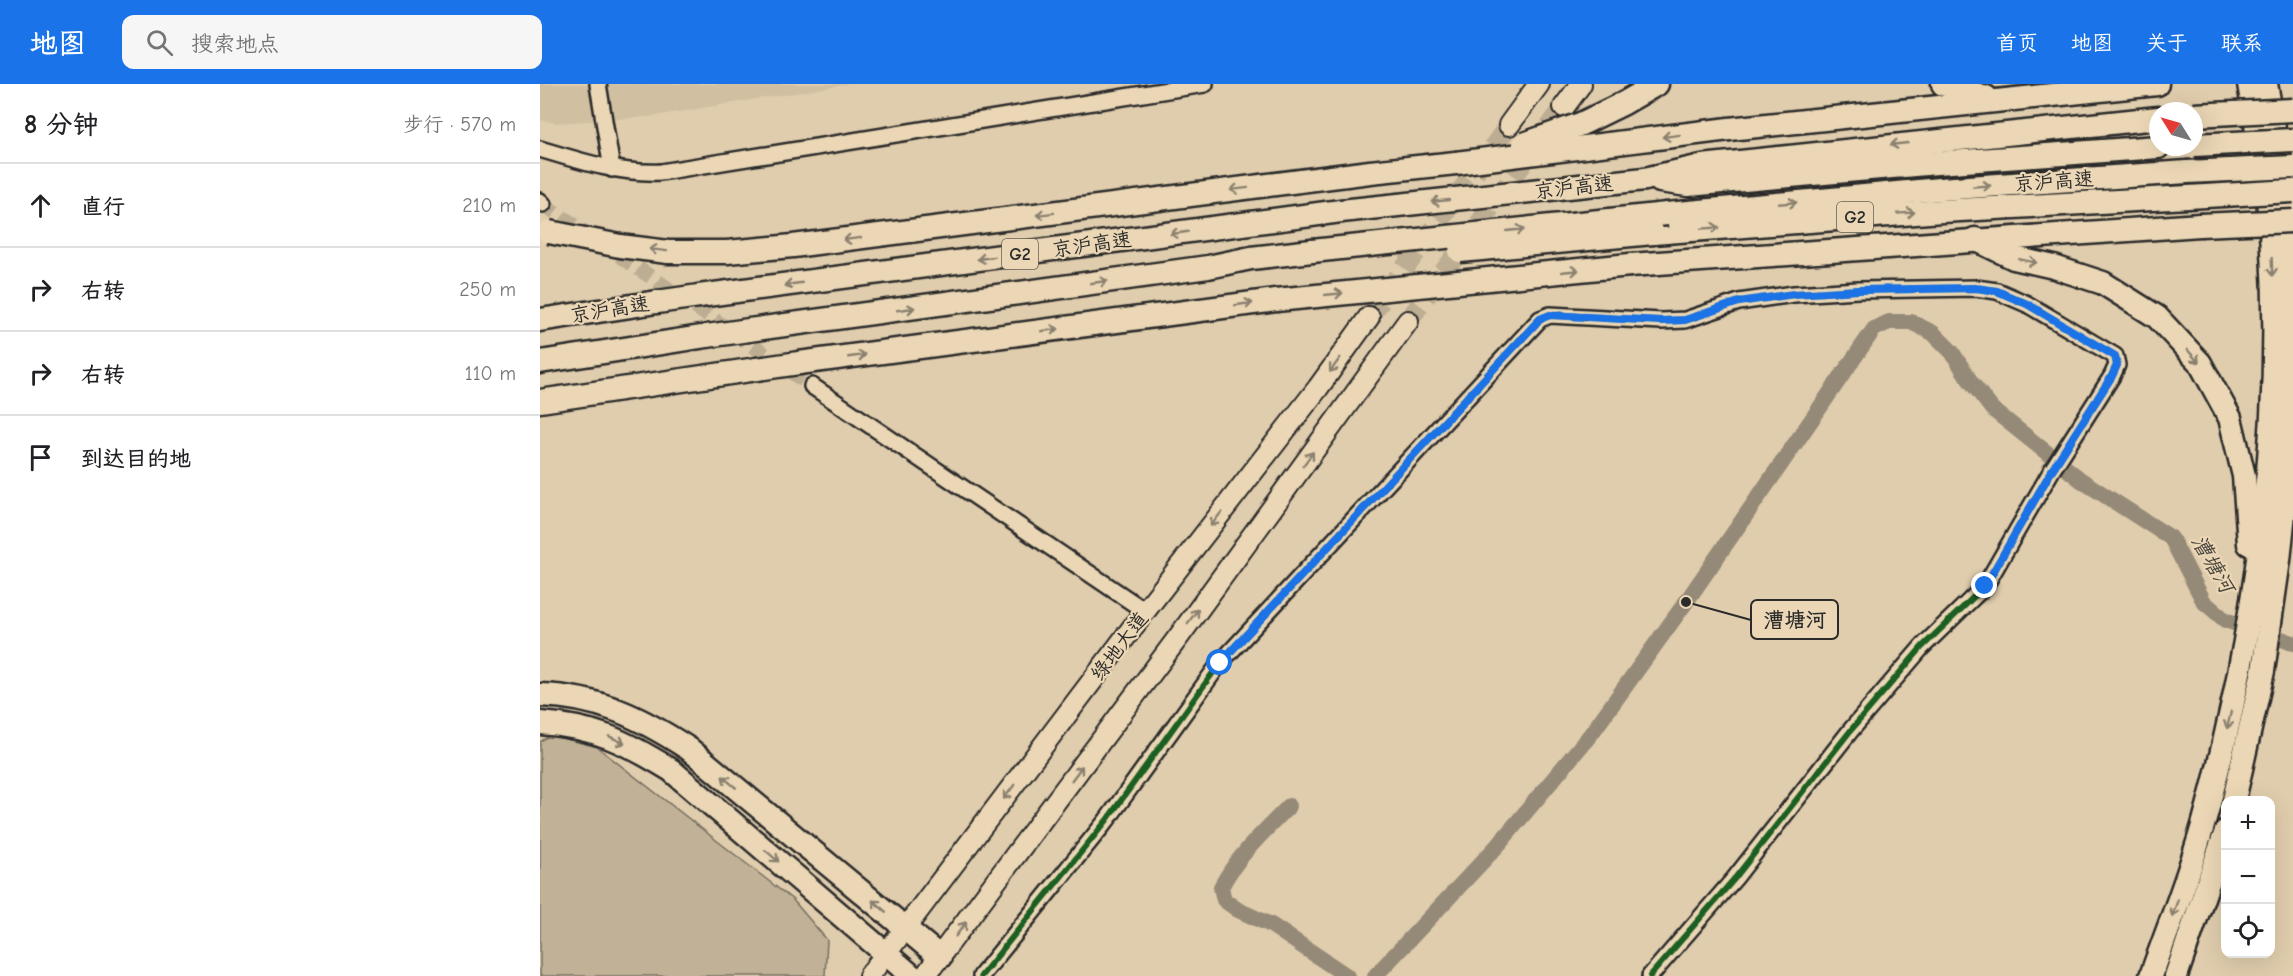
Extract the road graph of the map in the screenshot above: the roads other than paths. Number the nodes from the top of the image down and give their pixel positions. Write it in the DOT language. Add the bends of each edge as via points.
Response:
graph roads {
  1 [pos="598,84"];
  2 [pos="1205,84"];
  3 [pos="1539,84"];
  4 [pos="1581,84"];
  5 [pos="1943,84"];
  6 [pos="2157,84"];
  7 [pos="2249,84"];
  8 [pos="2265,84"];
  9 [pos="1655,85"];
  10 [pos="1993,100"];
  11 [pos="1564,107"];
  12 [pos="2293,110"];
  13 [pos="2203,115"];
  14 [pos="2149,119"];
  15 [pos="1509,125"];
  16 [pos="2293,140"];
  17 [pos="2203,145"];
  18 [pos="2149,148"];
  19 [pos="540,149"];
  20 [pos="1456,162"];
  21 [pos="2293,167"];
  22 [pos="612,170"];
  23 [pos="1645,179"];
  24 [pos="2293,191"];
  25 [pos="2293,221"];
  26 [pos="544,231"];
  27 [pos="1975,239"];
  28 [pos="1306,259"];
  29 [pos="1369,317"];
  30 [pos="540,320"];
  31 [pos="1408,321"];
  32 [pos="540,362"];
  33 [pos="812,386"];
  34 [pos="540,401"];
  35 [pos="2293,535"];
  36 [pos="2279,560"];
  37 [pos="2263,597"];
  38 [pos="1145,610"];
  39 [pos="540,695"];
  40 [pos="540,723"];
  41 [pos="2235,796"];
  42 [pos="2221,846"];
  43 [pos="906,929"];
  44 [pos="885,954"];
  45 [pos="940,957"];
  46 [pos="869,976"];
  47 [pos="912,976"];
  48 [pos="926,976"];
  49 [pos="981,976"];
  50 [pos="1650,976"];
  51 [pos="2151,976"];
  52 [pos="2176,976"];
  1 -- 22 [label="street"];
  2 -- 22 [label="street" via="661,172"];
  3 -- 15 [label="main road"];
  4 -- 11 [label="main road"];
  5 -- 10 [label="highway"];
  6 -- 10 [label="highway"];
  7 -- 37 [label="highway, one-way" via="2269,210 2275,335"];
  8 -- 36 [label="highway" via="2288,205 2292,337 2289,466"];
  9 -- 20 [label="highway, bridge" via="1569,129"];
  10 -- 20 [label="highway, one-way, bridge"];
  12 -- 13 [label="highway, bridge"];
  14 -- 23 [label="highway, 京沪高速 / G2, one-way" via="1702,166"];
  16 -- 17 [label="highway, bridge"];
  18 -- 23 [label="highway, 京沪高速 / G2" via="1688,185"];
  19 -- 22 [label="street"];
  20 -- 26 [label="highway, one-way, bridge" via="727,252 668,252"];
  28 -- 21 [label="highway, 京沪高速 / G2, one-way, bridge" via="1667,214 1940,189"];
  23 -- 30 [label="highway, 京沪高速 / G2, one-way, bridge" via="1341,211"];
  28 -- 24 [label="highway, 京沪高速 / G2, one-way, bridge" via="1942,211"];
  25 -- 27 [label="highway, bridge"];
  34 -- 27 [label="highway, one-way, bridge" via="1276,300 1629,265"];
  27 -- 37 [label="highway, one-way" via="2014,258 2103,283 2157,317 2200,363 2230,418 2244,476"];
  32 -- 28 [label="highway, 京沪高速 / G2, one-way, bridge" via="1251,258"];
  29 -- 38 [label="main road, 绿地大道, one-way"];
  45 -- 31 [label="main road, one-way"];
  33 -- 38 [label="street"];
  35 -- 36 [label="highway"];
  36 -- 37 [label="highway"];
  37 -- 41 [label="highway" via="2263,671"];
  37 -- 51 [label="highway, one-way" via="2241,663 2207,809"];
  38 -- 43 [label="main road, 绿地大道, one-way"];
  43 -- 39 [label="highway, one-way" via="689,749 623,711 565,696"];
  40 -- 44 [label="highway, one-way" via="585,728 611,736 671,770"];
  42 -- 52 [label="highway"];
  43 -- 44 [label="main road, 绿地大道"];
  43 -- 45 [label="highway"];
  44 -- 46 [label="main road, 绿地大道"];
  44 -- 47 [label="highway"];
  45 -- 48 [label="main road"];
  49 -- 50 [label="street" via="1107,820 1220,663 1540,319 1550,315 1685,320 1739,302 1794,294 1951,287 1997,291 2027,304 2115,356 2117,365 2112,376 1985,586 1915,655 1836,748 1735,878"];
}
